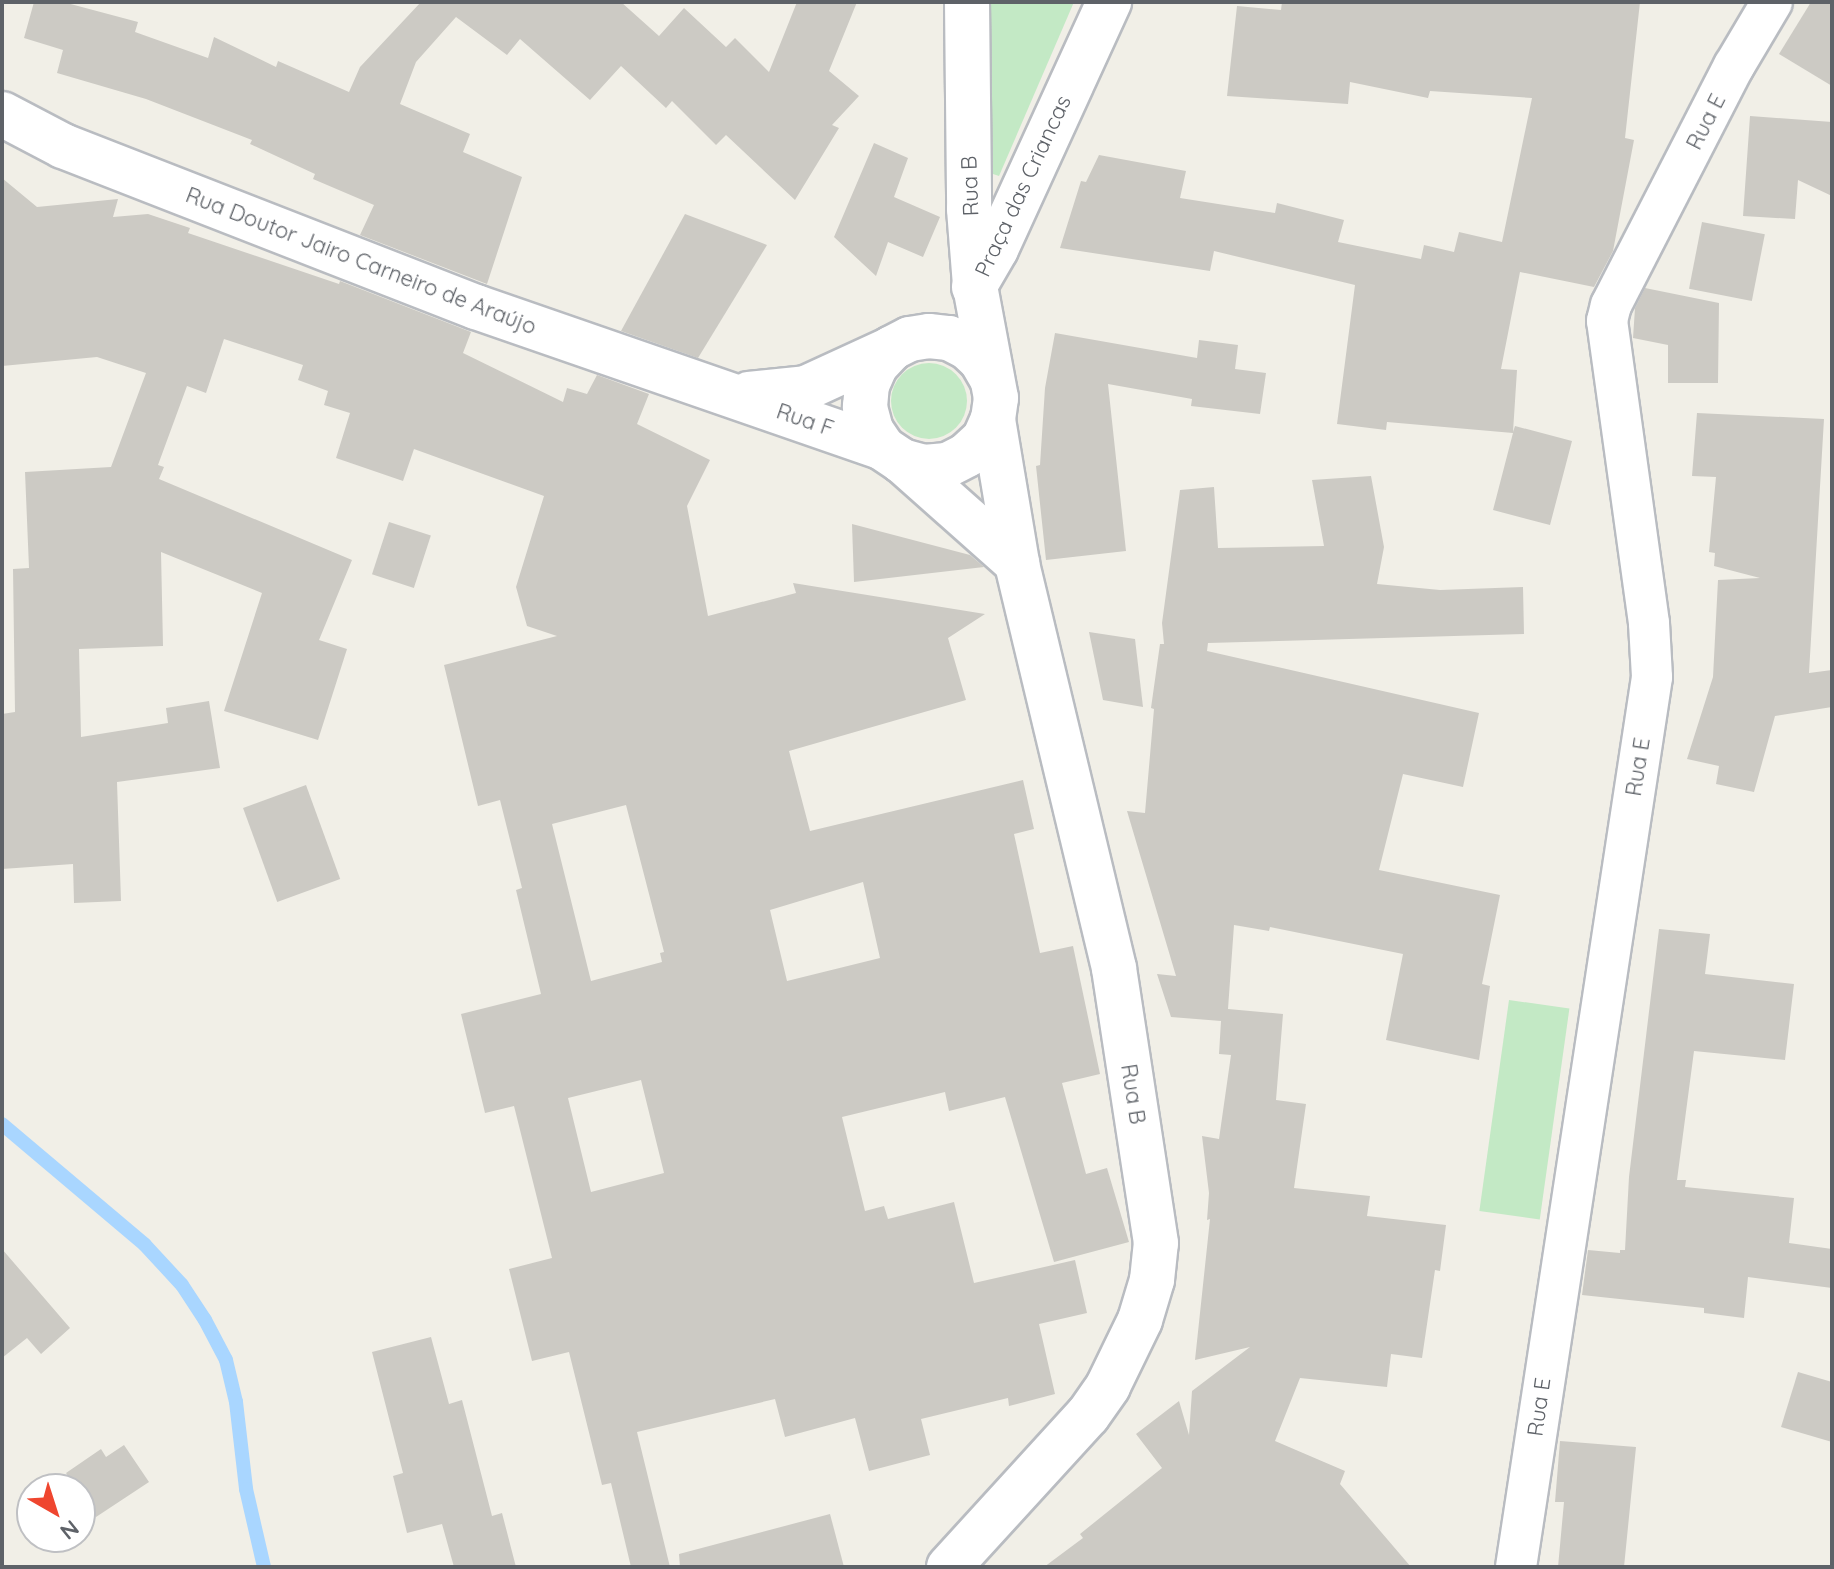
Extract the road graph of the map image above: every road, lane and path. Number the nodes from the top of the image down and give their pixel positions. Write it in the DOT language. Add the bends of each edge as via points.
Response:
graph roads {
  1 [pos="967,2"];
  2 [pos="1109,2"];
  3 [pos="1772,2"];
  4 [pos="2,114"];
  5 [pos="975,286"];
  6 [pos="901,344"];
  7 [pos="727,394"];
  8 [pos="992,398"];
  9 [pos="893,454"];
  10 [pos="1017,563"];
  11 [pos="949,1567"];
  12 [pos="1516,1567"];
  1 -- 5 [label="street, Rua B"];
  2 -- 5 [label="street, Praça das Criancas"];
  3 -- 12 [label="street, Rua E" via="1734,66 1607,321 1652,677"];
  4 -- 7 [label="street, Rua Doutor Jairo Carneiro de Araújo" via="63,146 476,307"];
  5 -- 6 [label="street"];
  5 -- 8 [label="street, Praça das Criancas"];
  6 -- 7 [label="street" via="806,388"];
  6 -- 8 [label="street" via="929,336 949,338 974,353"];
  6 -- 9 [label="street" via="876,365 865,407 871,430"];
  7 -- 9 [label="street, Rua F"];
  8 -- 9 [label="street" via="976,447 947,465 924,467"];
  8 -- 10 [label="street, Rua B"];
  9 -- 10 [label="street"];
  10 -- 11 [label="street, Rua B" via="1114,968 1156,1243 1140,1320 1108,1386 1088,1415"];
}
